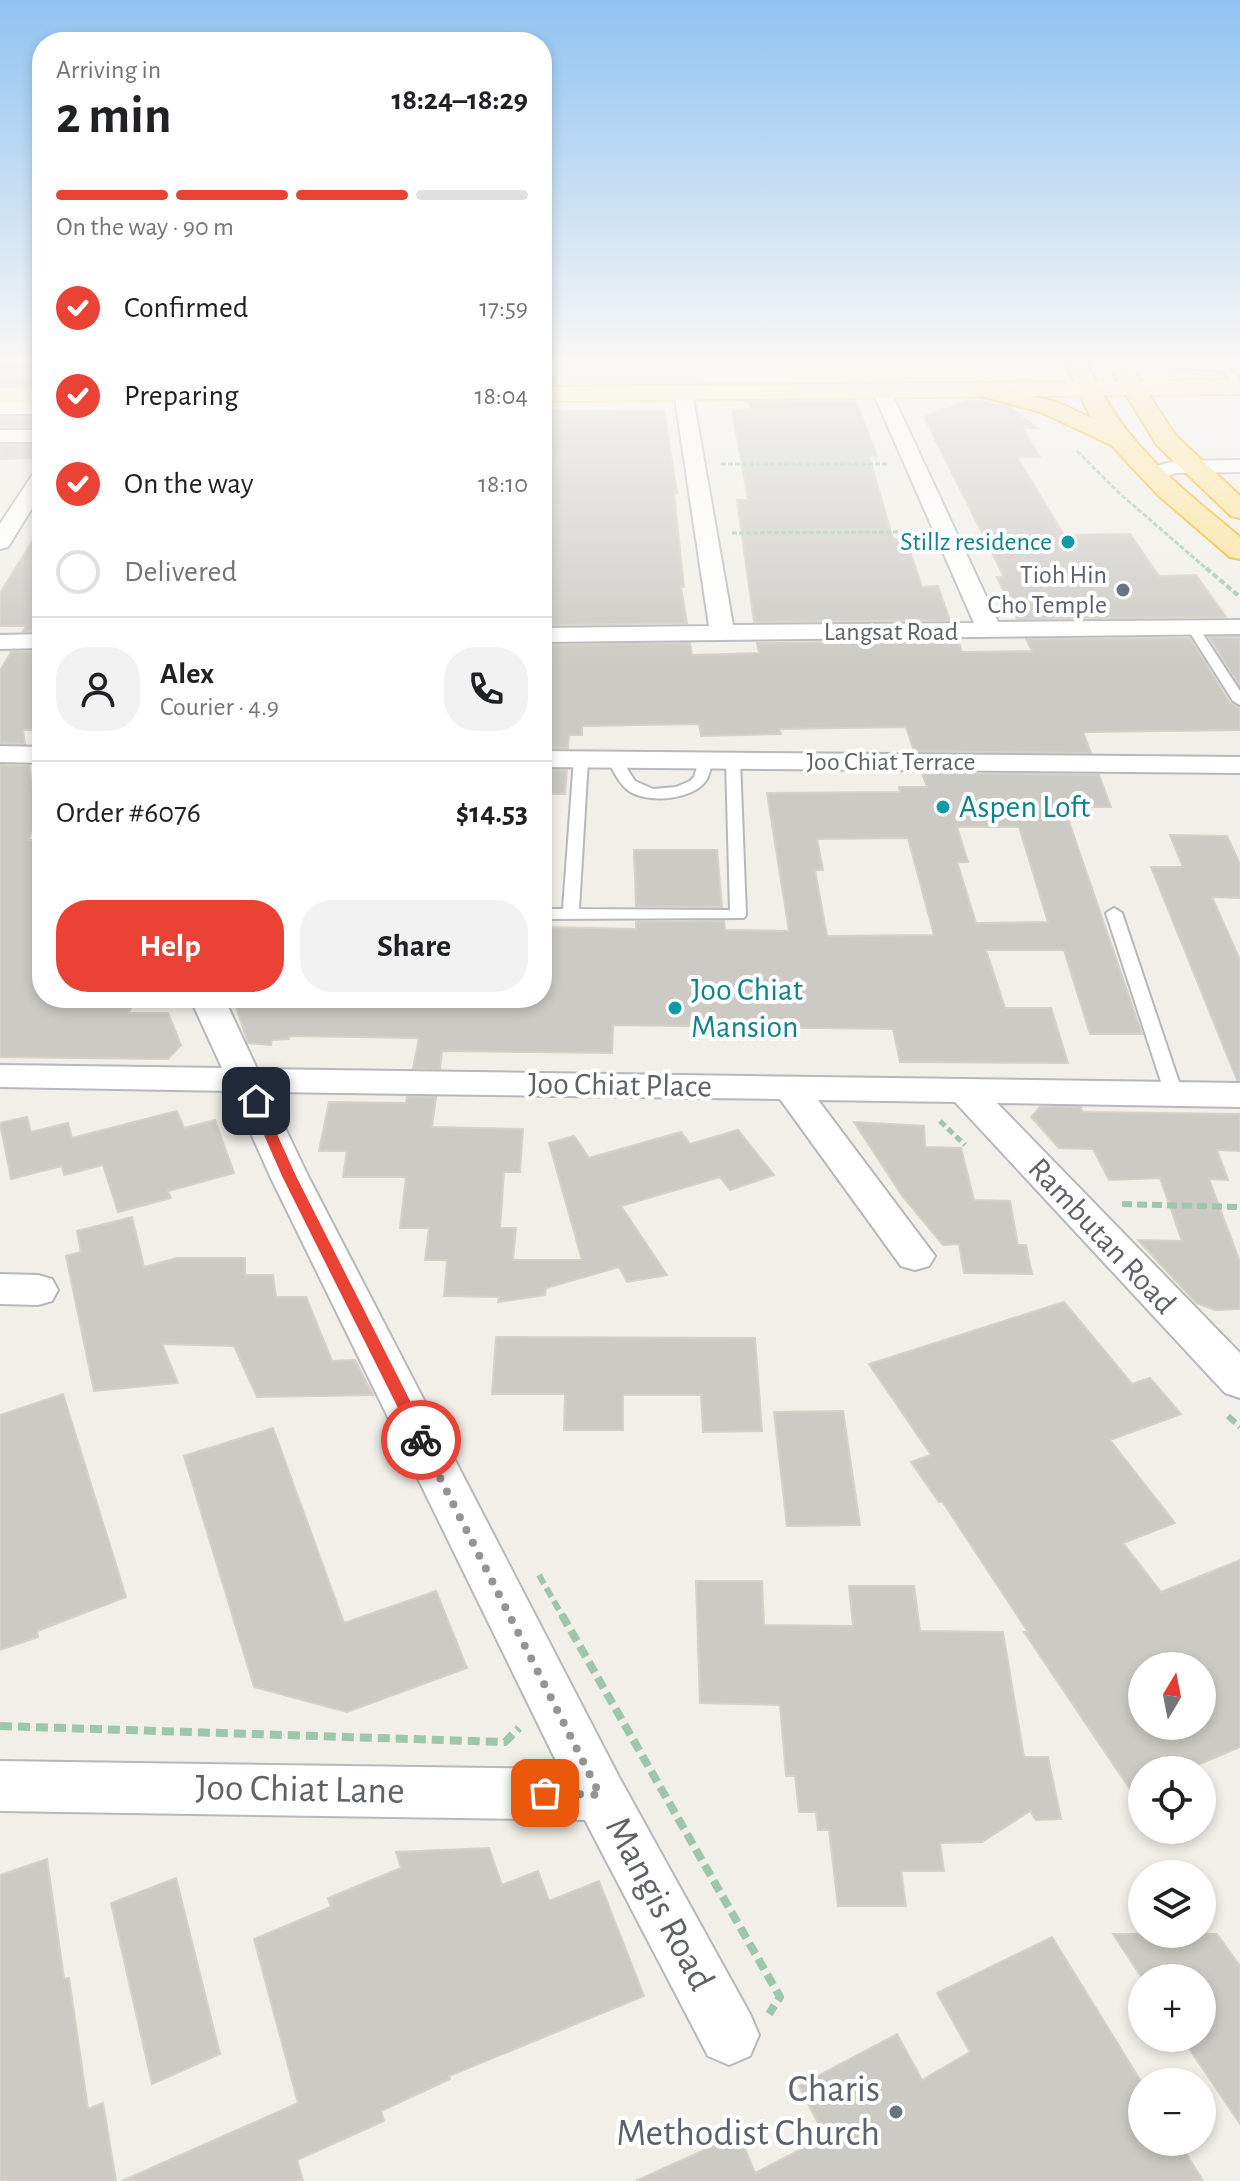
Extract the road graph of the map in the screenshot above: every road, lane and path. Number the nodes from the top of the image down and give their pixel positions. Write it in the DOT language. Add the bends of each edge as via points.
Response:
graph roads {
  1 [pos="694,464"];
  2 [pos="916,464"];
  3 [pos="1087,464"];
  4 [pos="1141,464"];
  5 [pos="1188,464"];
  6 [pos="1190,466"];
  7 [pos="1240,466"];
  8 [pos="1164,487"];
  9 [pos="1217,489"];
  10 [pos="32,491"];
  11 [pos="1240,510"];
  12 [pos="916,532"];
  13 [pos="719,533"];
  14 [pos="0,542"];
  15 [pos="1240,551"];
  16 [pos="1240,597"];
  17 [pos="1240,627"];
  18 [pos="1193,628"];
  19 [pos="990,631"];
  20 [pos="722,632"];
  21 [pos="552,635"];
  22 [pos="32,641"];
  23 [pos="0,642"];
  24 [pos="1240,701"];
  25 [pos="0,754"];
  26 [pos="32,755"];
  27 [pos="552,759"];
  28 [pos="581,759"];
  29 [pos="719,760"];
  30 [pos="1240,765"];
  31 [pos="1114,913"];
  32 [pos="552,914"];
  33 [pos="571,914"];
  34 [pos="212,1008"];
  35 [pos="0,1076"];
  36 [pos="246,1078"];
  37 [pos="790,1088"];
  38 [pos="965,1091"];
  39 [pos="1174,1094"];
  40 [pos="1240,1095"];
  41 [pos="1108,1204"];
  42 [pos="1240,1207"];
  43 [pos="915,1256"];
  44 [pos="1240,1381"];
  45 [pos="524,1722"];
  46 [pos="0,1726"];
  47 [pos="0,1786"];
  48 [pos="600,1795"];
  49 [pos="729,2035"];
  1 -- 2 [label="path"];
  1 -- 20 [label="street"];
  2 -- 19 [label="street"];
  3 -- 16 [label="path"];
  4 -- 8 [label="highway"];
  5 -- 6 [label="highway"];
  6 -- 7 [label="street"];
  6 -- 8 [label="street" via="1167,468"];
  6 -- 9 [label="highway"];
  8 -- 9 [label="highway"];
  8 -- 15 [label="highway"];
  9 -- 11 [label="highway"];
  10 -- 14 [label="street"];
  12 -- 13 [label="path"];
  17 -- 18 [label="street, Langsat Road"];
  18 -- 19 [label="street, Langsat Road"];
  18 -- 24 [label="lane"];
  19 -- 20 [label="street, Langsat Road"];
  20 -- 21 [label="street, Langsat Road"];
  22 -- 23 [label="street"];
  25 -- 26 [label="street"];
  27 -- 28 [label="street, Joo Chiat Terrace"];
  28 -- 29 [label="street, Joo Chiat Terrace"];
  28 -- 33 [label="lane"];
  29 -- 30 [label="street, Joo Chiat Terrace"];
  29 -- 33 [label="lane" via="738,915"];
  31 -- 39 [label="lane"];
  32 -- 33 [label="lane"];
  34 -- 36 [label="street, Mangis Road"];
  35 -- 36 [label="street, Joo Chiat Place"];
  36 -- 37 [label="street, Joo Chiat Place"];
  36 -- 48 [label="street, Mangis Road" via="296,1191"];
  37 -- 38 [label="street, Joo Chiat Place"];
  37 -- 43 [label="street"];
  38 -- 39 [label="street, Joo Chiat Place"];
  38 -- 44 [label="street, Rambutan Road"];
  39 -- 40 [label="street, Joo Chiat Place"];
  41 -- 42 [label="path"];
  45 -- 46 [label="path" via="505,1742"];
  47 -- 48 [label="street, Joo Chiat Lane"];
  48 -- 49 [label="street, Mangis Road"];
}
